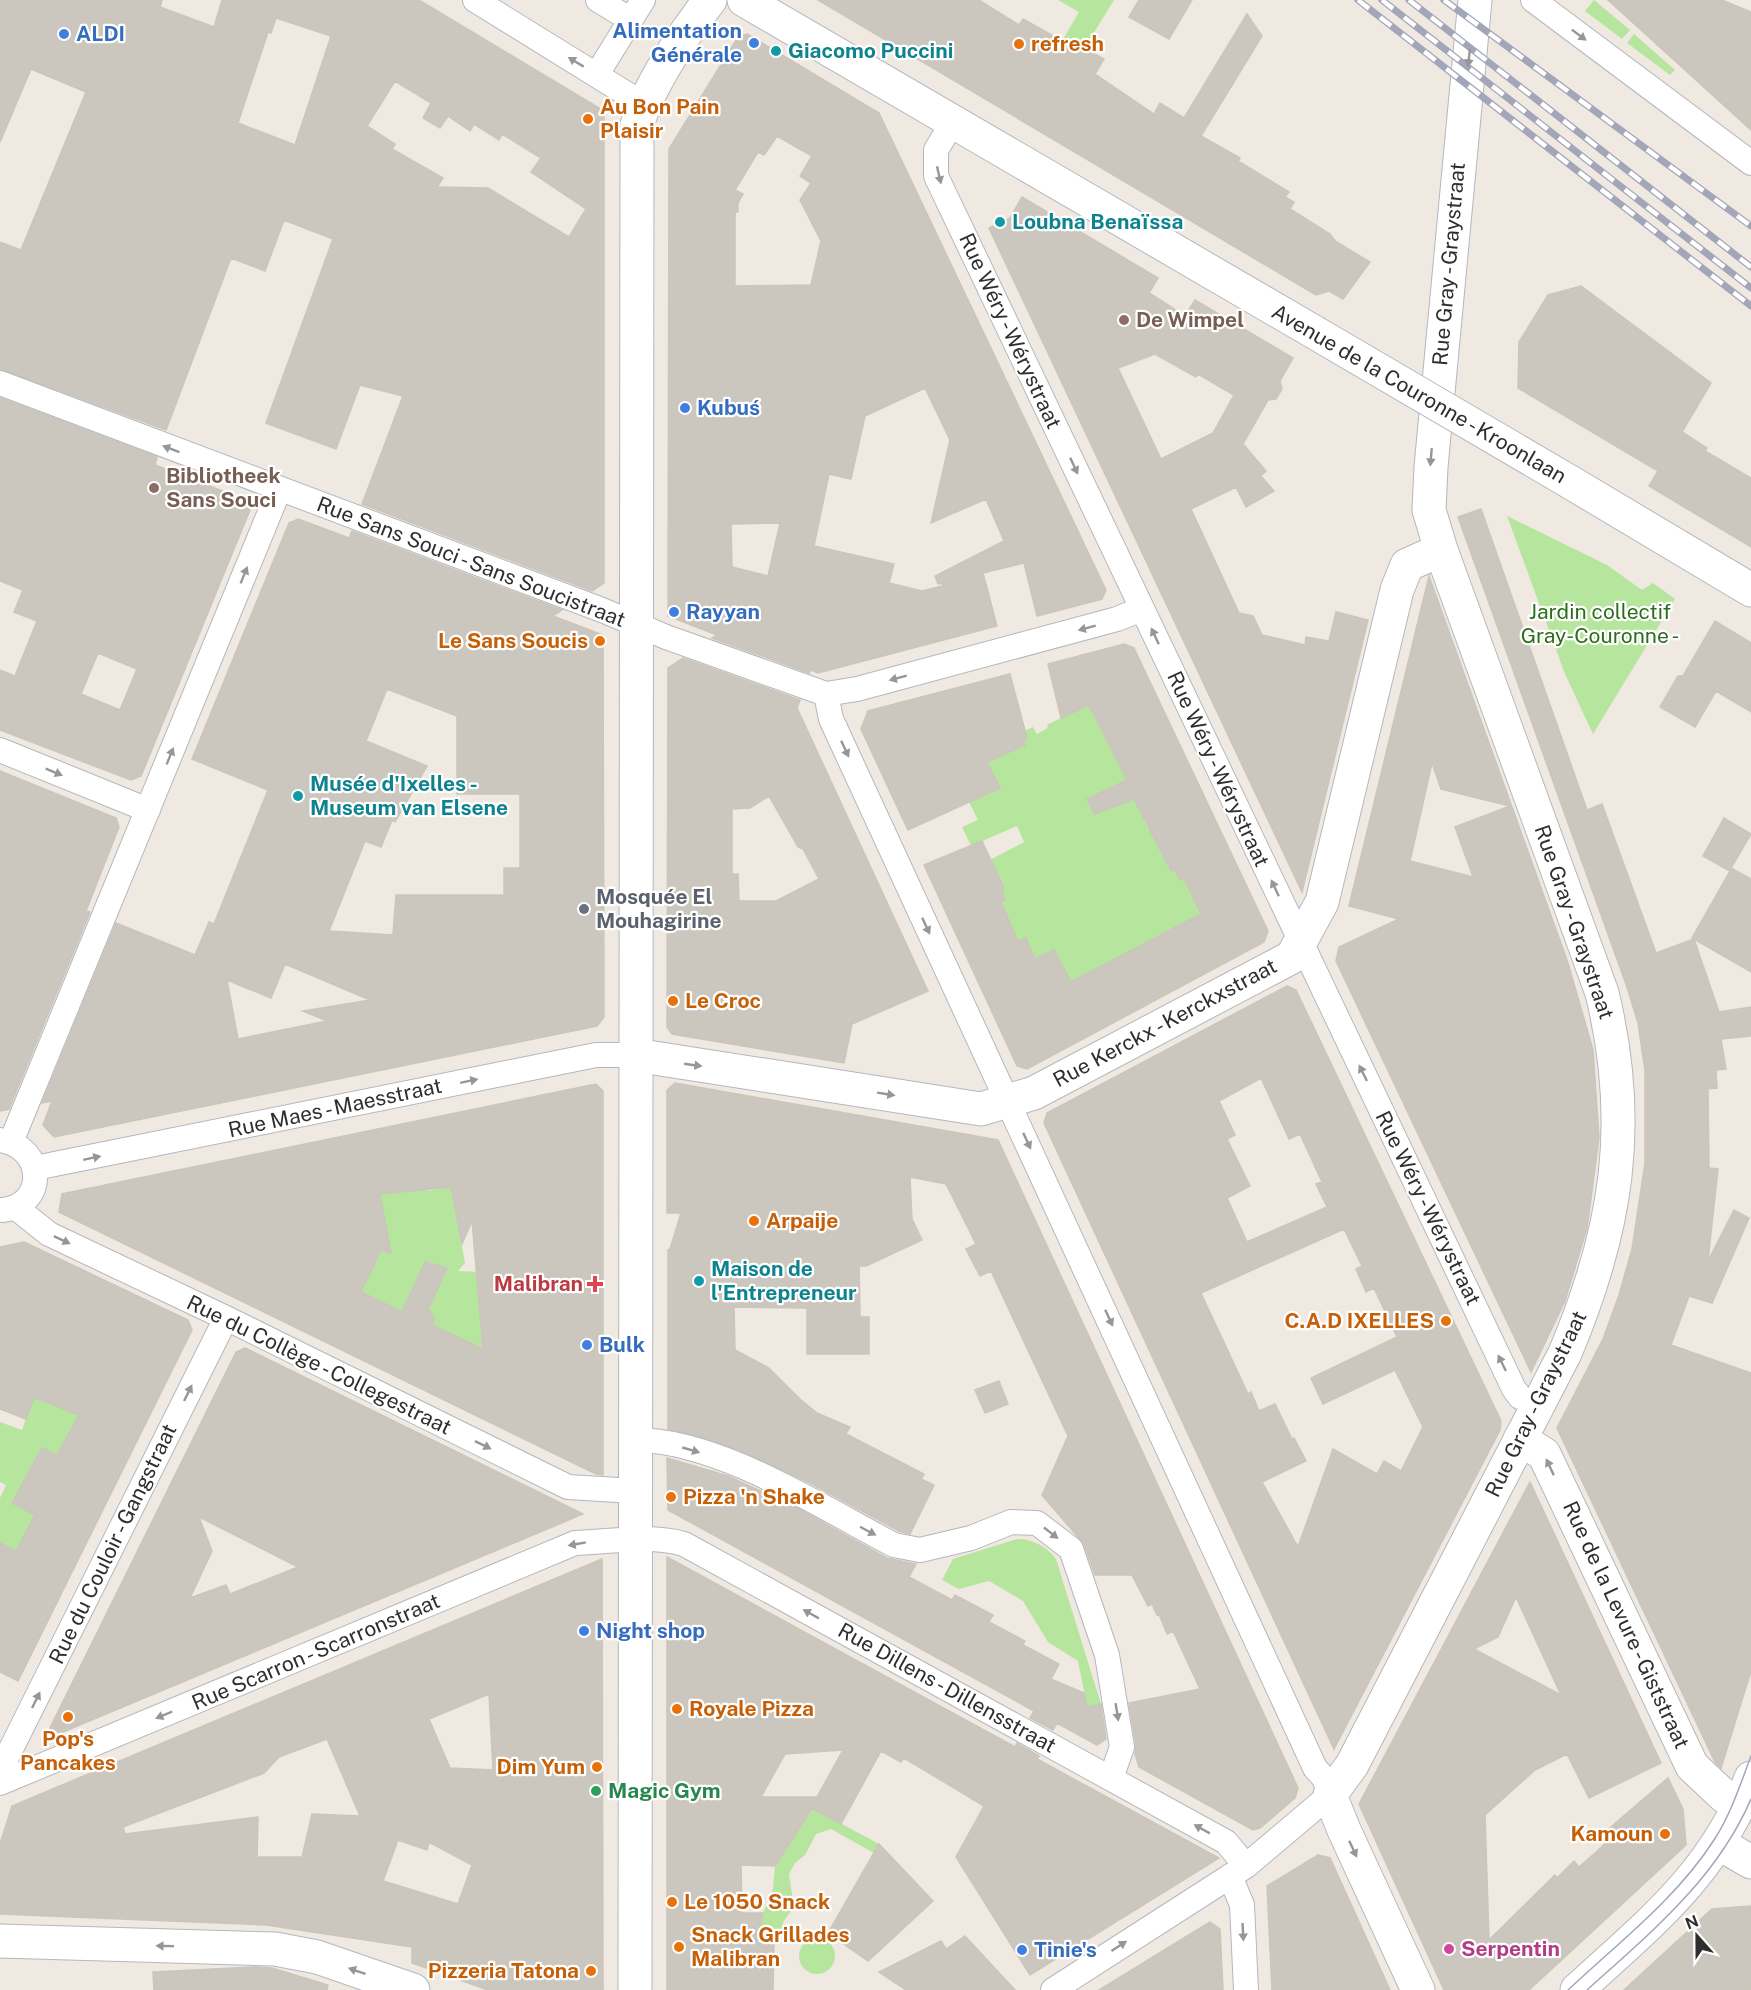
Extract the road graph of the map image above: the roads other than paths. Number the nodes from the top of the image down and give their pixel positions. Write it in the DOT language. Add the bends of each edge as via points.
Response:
graph roads {
  1 [pos="475,0"];
  2 [pos="598,0"];
  3 [pos="710,0"];
  4 [pos="744,0"];
  5 [pos="1475,0"];
  6 [pos="1533,0"];
  7 [pos="647,6"];
  8 [pos="602,66"];
  9 [pos="643,104"];
  10 [pos="953,122"];
  11 [pos="1751,163"];
  12 [pos="0,383"];
  13 [pos="279,490"];
  14 [pos="1441,550"];
  15 [pos="1751,590"];
  16 [pos="1142,609"];
  17 [pos="638,626"];
  18 [pos="826,694"];
  19 [pos="0,750"];
  20 [pos="148,810"];
  21 [pos="1300,941"];
  22 [pos="635,1055"];
  23 [pos="1008,1101"];
  24 [pos="5,1141"];
  25 [pos="35,1168"];
  26 [pos="7,1208"];
  27 [pos="226,1318"];
  28 [pos="1537,1406"];
  29 [pos="1520,1439"];
  30 [pos="634,1440"];
  31 [pos="635,1491"];
  32 [pos="635,1539"];
  33 [pos="0,1771"];
  34 [pos="1112,1778"];
  35 [pos="0,1783"];
  36 [pos="1746,1792"];
  37 [pos="1330,1795"];
  38 [pos="1720,1844"];
  39 [pos="1751,1862"];
  40 [pos="1238,1871"];
  41 [pos="0,1941"];
  42 [pos="412,1990"];
  43 [pos="635,1990"];
  44 [pos="1053,1990"];
  45 [pos="1246,1990"];
  46 [pos="1418,1990"];
  47 [pos="1577,1990"];
  9 -- 1 [label="street, one-way"];
  2 -- 7 [label="street"];
  3 -- 9 [label="street"];
  4 -- 10 [label="street, Avenue de la Couronne - Kroonlaan"];
  5 -- 14 [label="street, Rue Gray - Graystraat, one-way" via="1431,467 1429,510"];
  6 -- 11 [label="street, one-way"];
  7 -- 8 [label="street"];
  9 -- 17 [label="street" via="637,125"];
  10 -- 15 [label="street, Avenue de la Couronne - Kroonlaan, bridge"];
  10 -- 16 [label="street, Rue Wéry - Wérystraat, one-way" via="936,150 936,176"];
  13 -- 12 [label="street, Rue Sans Souci - Sans Soucistraat, one-way"];
  13 -- 17 [label="street, Rue Sans Souci - Sans Soucistraat"];
  20 -- 13 [label="street, one-way"];
  14 -- 21 [label="street, Rue Kerckx - Kerckxstraat" via="1407,566 1397,590 1322,902"];
  14 -- 28 [label="street, Rue Gray - Graystraat" via="1602,993 1619,1083 1618,1143 1604,1248 1579,1320"];
  16 -- 18 [label="street, one-way" via="1117,620"];
  21 -- 16 [label="street, Rue Wéry - Wérystraat, one-way"];
  17 -- 18 [label="street, Rue Sans Souci - Sans Soucistraat"];
  17 -- 22 [label="street"];
  18 -- 23 [label="street, one-way" via="831,719"];
  19 -- 20 [label="street, one-way"];
  20 -- 24 [label="street"];
  21 -- 23 [label="street, Rue Kerckx - Kerckxstraat" via="1292,957 1034,1093"];
  28 -- 21 [label="street, Rue Wéry - Wérystraat, one-way" via="1514,1389"];
  22 -- 23 [label="street, Rue Kerckx - Kerckxstraat, one-way" via="981,1109"];
  25 -- 22 [label="street, Rue Maes - Maesstraat, one-way" via="596,1055"];
  22 -- 30 [label="street"];
  23 -- 37 [label="street, one-way"];
  24 -- 25 [label="street" via="27,1152"];
  25 -- 26 [label="street" via="32,1191 25,1201"];
  26 -- 27 [label="street, Rue du Collège - Collegestraat, one-way" via="49,1234"];
  27 -- 31 [label="street, Rue du Collège - Collegestraat, one-way" via="568,1487"];
  33 -- 27 [label="street, Rue du Couloir - Gangstraat, one-way"];
  28 -- 29 [label="street, Rue Gray - Graystraat"];
  36 -- 29 [label="street, Rue de la Levure - Giststraat, one-way" via="1724,1796 1692,1766 1545,1454"];
  29 -- 37 [label="street, Rue Gray - Graystraat" via="1352,1765"];
  30 -- 31 [label="street"];
  30 -- 34 [label="street, one-way" via="652,1440 742,1465 894,1545 920,1550 971,1538 1011,1522 1037,1523 1071,1549 1107,1655 1122,1747"];
  31 -- 32 [label="street"];
  34 -- 32 [label="street, Rue Dillens - Dillensstraat, one-way" via="684,1544"];
  32 -- 35 [label="street, Rue Scarron - Scarronstraat, one-way" via="575,1543"];
  32 -- 43 [label="street"];
  40 -- 34 [label="street, Rue Dillens - Dillensstraat, one-way" via="1226,1842"];
  36 -- 38 [label="street"];
  37 -- 40 [label="street, Rue Gray - Graystraat"];
  37 -- 46 [label="street, one-way"];
  38 -- 39 [label="street"];
  38 -- 47 [label="street" via="1689,1885"];
  44 -- 40 [label="street, Rue Gray - Graystraat, one-way"];
  40 -- 45 [label="street, Rue Dillens - Dillensstraat, one-way"];
  42 -- 41 [label="street, one-way" via="317,1957 275,1949"];
}
